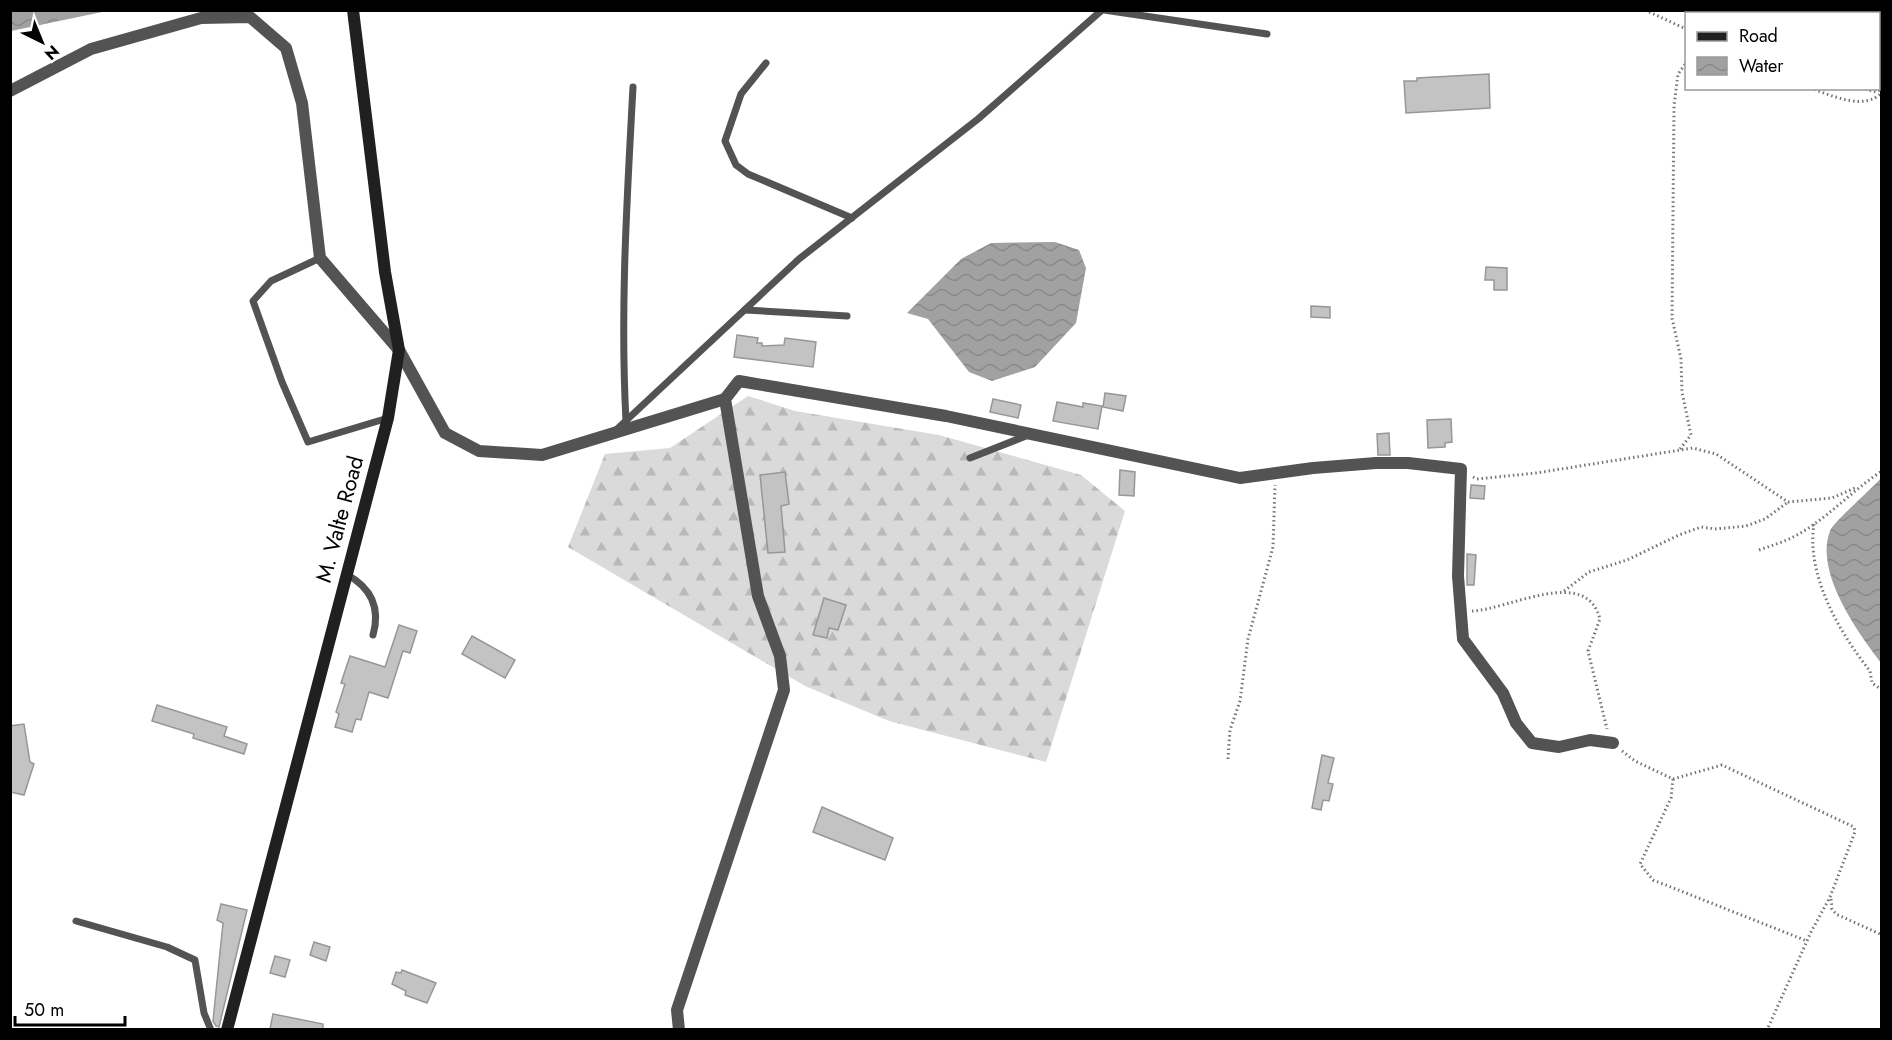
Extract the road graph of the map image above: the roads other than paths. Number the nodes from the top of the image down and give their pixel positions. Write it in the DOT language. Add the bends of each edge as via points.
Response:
graph roads {
  1 [pos="352,10"];
  2 [pos="1103,10"];
  3 [pos="1267,34"];
  4 [pos="766,63"];
  5 [pos="633,87"];
  6 [pos="10,91"];
  7 [pos="852,218"];
  8 [pos="320,258"];
  9 [pos="745,309"];
  10 [pos="847,316"];
  11 [pos="399,350"];
  12 [pos="725,399"];
  13 [pos="388,418"];
  14 [pos="626,421"];
  15 [pos="613,434"];
  16 [pos="1031,434"];
  17 [pos="970,458"];
  18 [pos="345,574"];
  19 [pos="373,635"];
  20 [pos="1613,743"];
  21 [pos="76,921"];
  22 [pos="211,1029"];
  23 [pos="227,1029"];
  24 [pos="679,1029"];
  1 -- 11 [label="main road, M. Valte Road"];
  2 -- 3 [label="lane"];
  2 -- 7 [label="lane" via="978,118"];
  4 -- 7 [label="lane" via="741,94 725,141 736,165 748,174"];
  5 -- 14 [label="lane" via="622,348"];
  6 -- 8 [label="street" via="91,49 201,18 250,18 286,48 302,103"];
  7 -- 9 [label="lane" via="799,259"];
  8 -- 11 [label="street"];
  8 -- 13 [label="lane" via="271,281 253,301 282,382 308,442"];
  9 -- 10 [label="lane"];
  9 -- 14 [label="lane"];
  11 -- 13 [label="main road, M. Valte Road"];
  11 -- 15 [label="street" via="445,433 479,451 542,455"];
  12 -- 15 [label="street"];
  12 -- 16 [label="street" via="739,381"];
  12 -- 24 [label="street" via="758,596 780,656 784,690 677,1010"];
  13 -- 18 [label="main road, M. Valte Road"];
  14 -- 15 [label="lane"];
  16 -- 17 [label="lane"];
  16 -- 20 [label="street" via="1240,478 1376,463 1461,469 1458,605 1463,639 1503,693 1516,723 1532,743 1559,747 1590,740"];
  18 -- 19 [label="lane" via="359,581 372,600 376,611"];
  18 -- 23 [label="main road, M. Valte Road"];
  21 -- 22 [label="lane" via="166,947 195,960 204,1013"];
}
